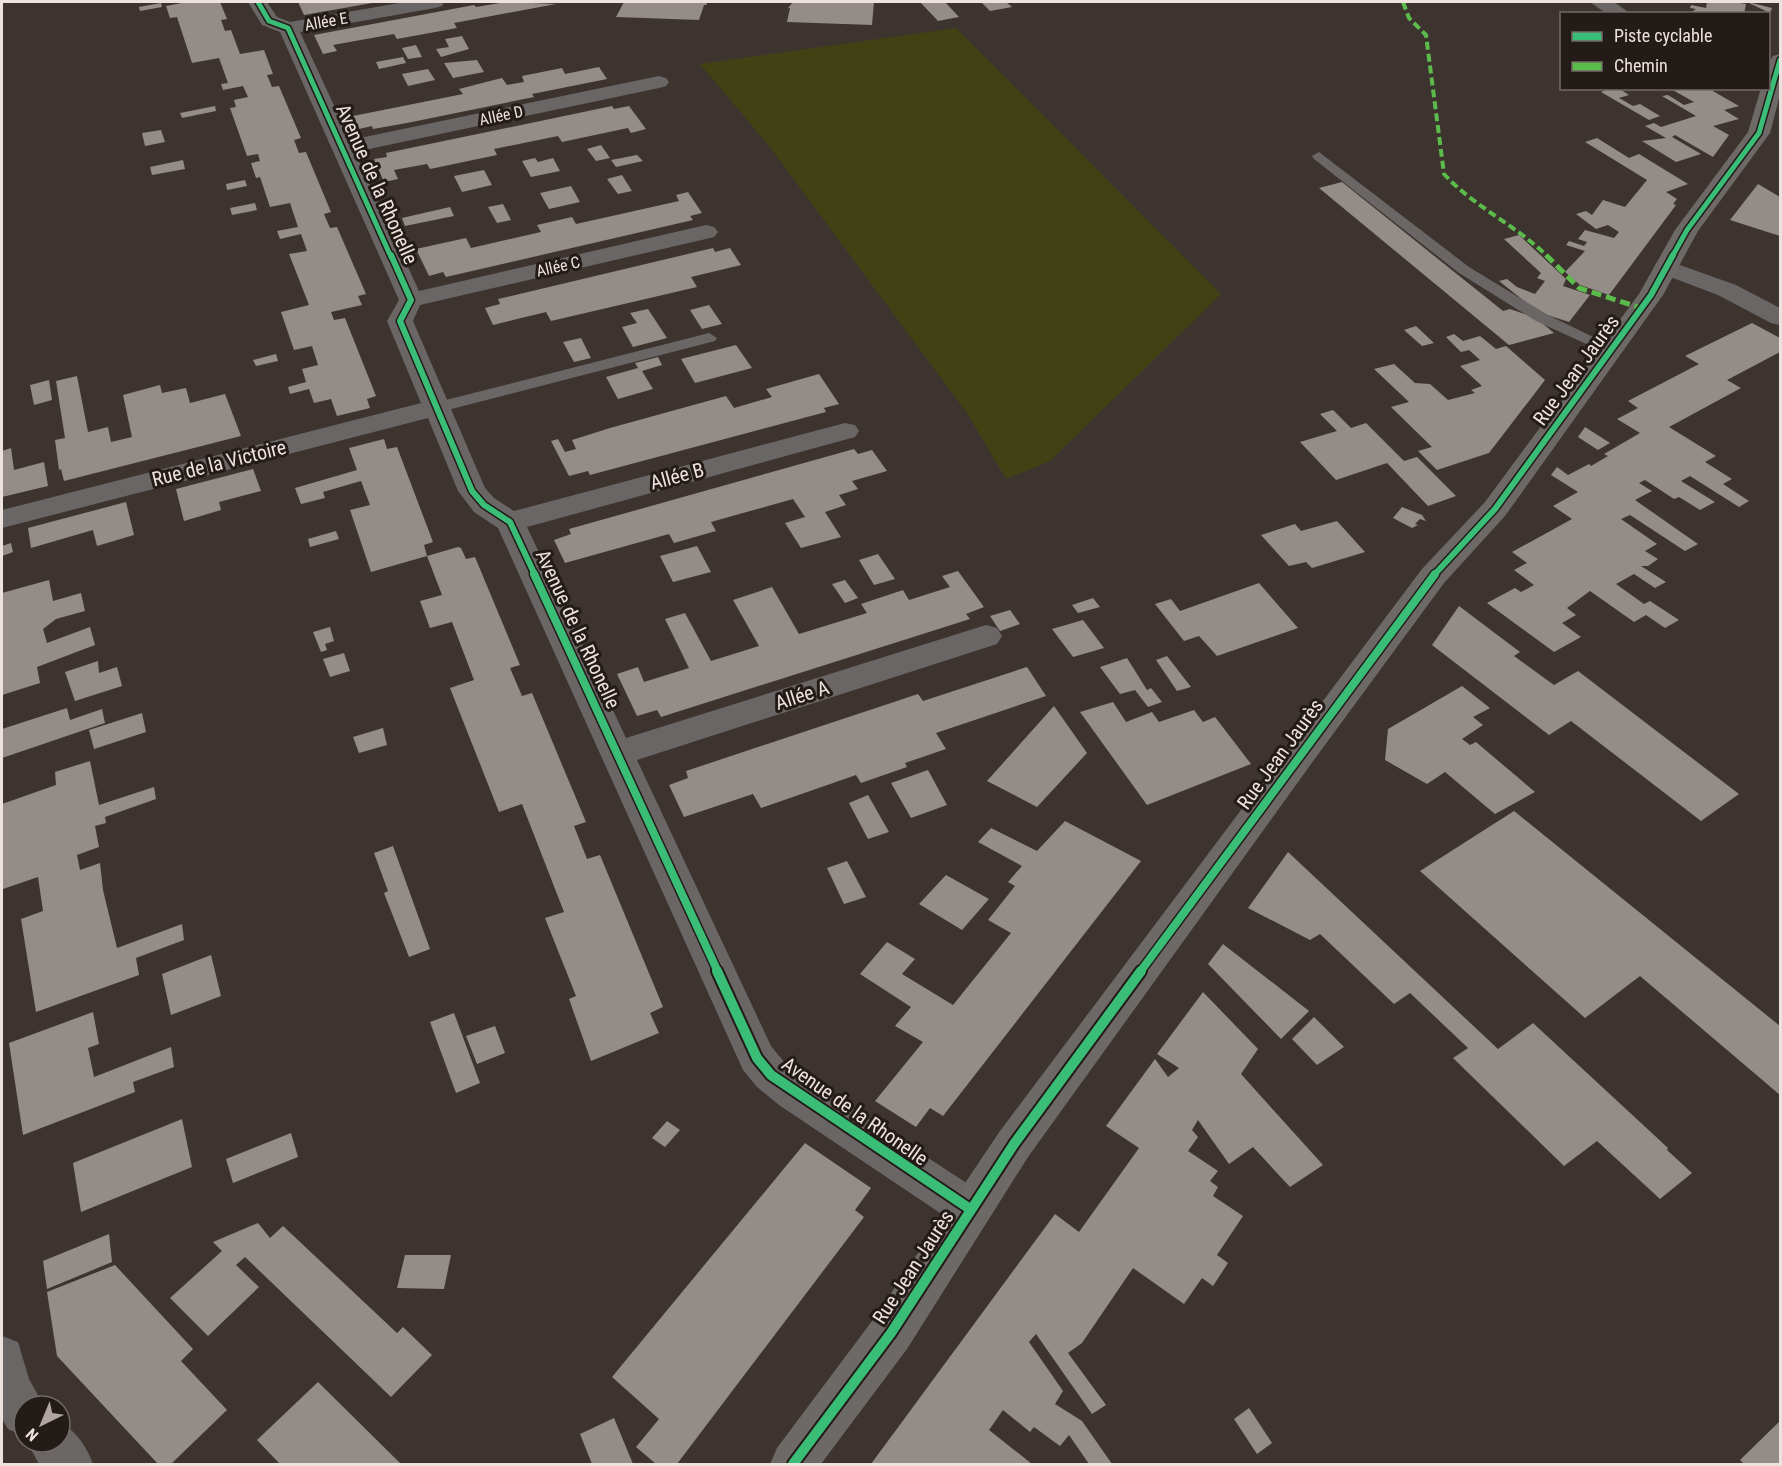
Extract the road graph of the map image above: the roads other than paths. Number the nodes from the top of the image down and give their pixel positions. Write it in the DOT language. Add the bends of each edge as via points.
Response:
graph roads {
  1 [pos="258,2"];
  2 [pos="435,2"];
  3 [pos="1600,2"];
  4 [pos="1618,12"];
  5 [pos="288,28"];
  6 [pos="1777,71"];
  7 [pos="659,82"];
  8 [pos="343,148"];
  9 [pos="1318,156"];
  10 [pos="706,231"];
  11 [pos="1666,267"];
  12 [pos="411,300"];
  13 [pos="1780,318"];
  14 [pos="709,338"];
  15 [pos="1611,350"];
  16 [pos="436,408"];
  17 [pos="845,431"];
  18 [pos="2,519"];
  19 [pos="510,522"];
  20 [pos="986,636"];
  21 [pos="617,754"];
  22 [pos="970,1209"];
  23 [pos="2,1358"];
  24 [pos="2,1364"];
  25 [pos="13,1394"];
  26 [pos="793,1464"];
  1 -- 5 [label="street" via="269,21"];
  2 -- 5 [label="street, Allée E"];
  3 -- 4 [label="street"];
  5 -- 8 [label="street, Avenue de la Rhonelle"];
  6 -- 11 [label="street, Rue Jean Jaurès" via="1759,133 1687,230"];
  7 -- 8 [label="street, Allée D"];
  8 -- 12 [label="street, Avenue de la Rhonelle"];
  9 -- 15 [label="lane" via="1464,270 1542,318"];
  10 -- 12 [label="street, Allée C"];
  11 -- 13 [label="street" via="1727,290"];
  11 -- 15 [label="street, Rue Jean Jaurès"];
  12 -- 16 [label="street" via="400,321"];
  14 -- 16 [label="lane"];
  15 -- 22 [label="street, Rue Jean Jaurès" via="1495,509 1445,560 1413,602 1045,1101"];
  16 -- 18 [label="street, Rue de la Victoire"];
  16 -- 19 [label="street" via="477,499"];
  17 -- 19 [label="street, Allée B"];
  19 -- 21 [label="street, Avenue de la Rhonelle"];
  20 -- 21 [label="street, Allée A"];
  21 -- 22 [label="street, Avenue de la Rhonelle" via="758,1058 771,1075"];
  22 -- 26 [label="street, Rue Jean Jaurès" via="891,1333"];
  23 -- 24 [label="street"];
  24 -- 25 [label="street"];
}
